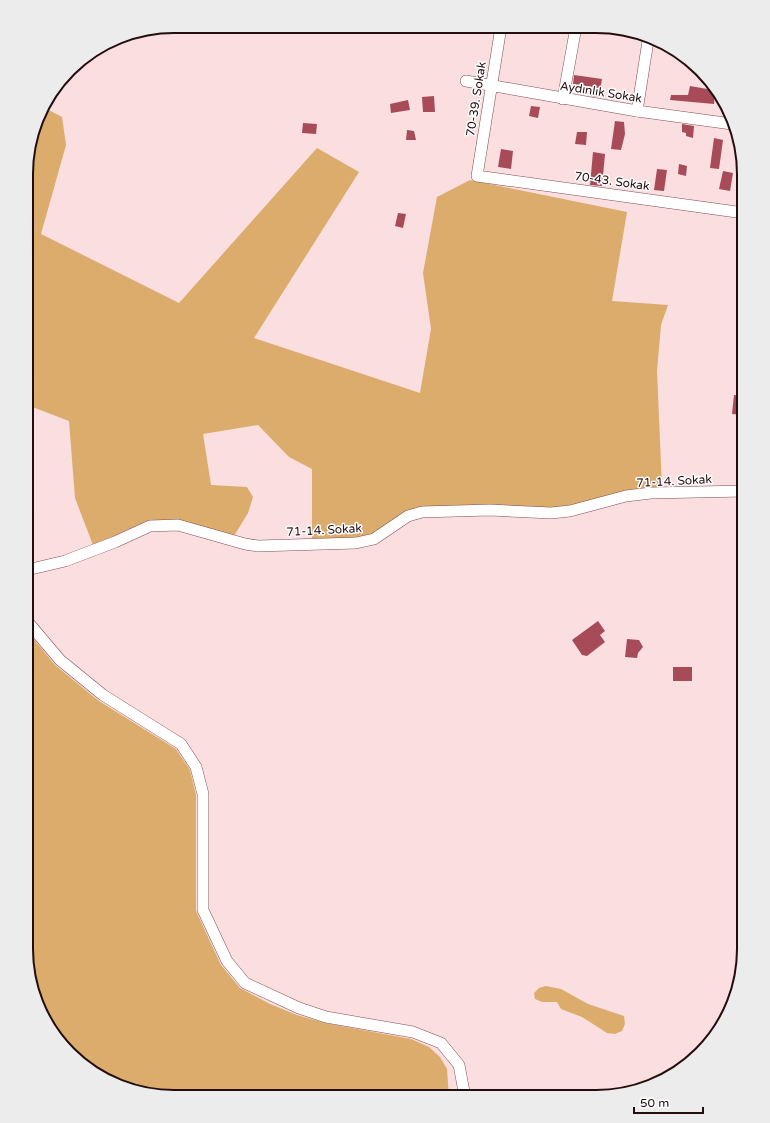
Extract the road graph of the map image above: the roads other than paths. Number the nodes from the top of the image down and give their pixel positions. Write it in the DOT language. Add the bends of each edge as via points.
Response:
graph roads {
  1 [pos="500,33"];
  2 [pos="575,33"];
  3 [pos="648,43"];
  4 [pos="466,81"];
  5 [pos="492,86"];
  6 [pos="563,99"];
  7 [pos="637,111"];
  8 [pos="728,123"];
  9 [pos="477,176"];
  10 [pos="737,212"];
  11 [pos="737,491"];
  12 [pos="33,569"];
  13 [pos="33,629"];
  14 [pos="464,1090"];
  1 -- 5 [label="street, 70-39. Sokak"];
  2 -- 6 [label="street"];
  3 -- 7 [label="street"];
  4 -- 5 [label="street, Aydınlık Sokak"];
  5 -- 6 [label="street, Aydınlık Sokak"];
  5 -- 9 [label="street, 70-39. Sokak"];
  6 -- 7 [label="street, Aydınlık Sokak"];
  7 -- 8 [label="street, Aydınlık Sokak"];
  9 -- 10 [label="street, 70-43. Sokak"];
  11 -- 12 [label="street, 71-14. Sokak" via="626,496 564,512 422,512 408,516 374,539 356,543 258,546 178,525 150,526 65,561"];
  13 -- 14 [label="street" via="60,660 103,695 181,744 196,767 203,794 203,910 227,961 245,983 299,1008 326,1017 413,1032 441,1043 459,1065"];
}
